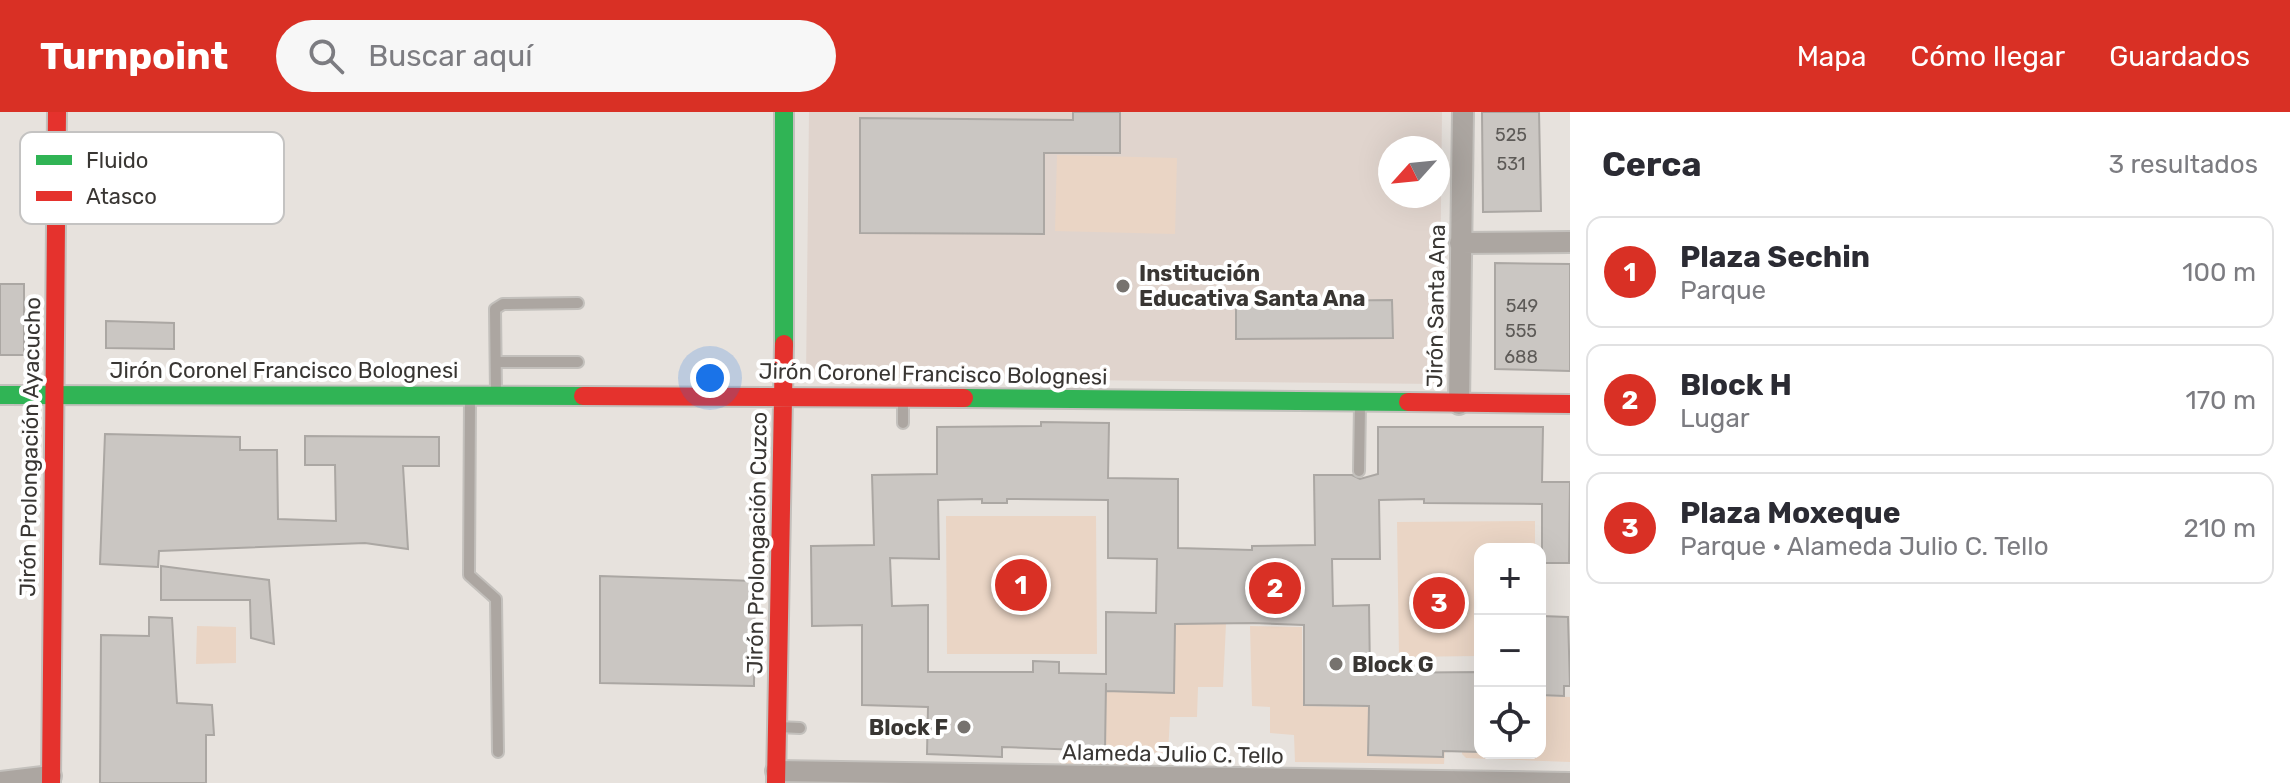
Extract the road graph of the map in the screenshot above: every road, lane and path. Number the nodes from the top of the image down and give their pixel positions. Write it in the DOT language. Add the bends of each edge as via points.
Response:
graph roads {
  1 [pos="57,112"];
  2 [pos="784,112"];
  3 [pos="1463,112"];
  4 [pos="57,132"];
  5 [pos="56,224"];
  6 [pos="1570,242"];
  7 [pos="1460,243"];
  8 [pos="578,303"];
  9 [pos="496,362"];
  10 [pos="578,362"];
  11 [pos="55,393"];
  12 [pos="470,394"];
  13 [pos="0,395"];
  14 [pos="496,395"];
  15 [pos="784,396"];
  16 [pos="903,397"];
  17 [pos="1360,402"];
  18 [pos="1459,404"];
  19 [pos="1570,404"];
  20 [pos="903,423"];
  21 [pos="1359,471"];
  22 [pos="777,727"];
  23 [pos="800,728"];
  24 [pos="498,752"];
  25 [pos="776,777"];
  26 [pos="51,780"];
  27 [pos="0,782"];
  28 [pos="1458,782"];
  29 [pos="1570,783"];
  1 -- 4 [label="street, Jirón Prolongación Ayacucho"];
  2 -- 15 [label="street, Jirón Prolongación Cuzco"];
  3 -- 7 [label="street, Jirón Santa Ana"];
  5 -- 11 [label="street, Jirón Prolongación Ayacucho"];
  6 -- 7 [label="street"];
  7 -- 18 [label="street, Jirón Santa Ana"];
  8 -- 9 [label="lane" via="503,304 495,309"];
  9 -- 10 [label="lane"];
  9 -- 14 [label="lane"];
  11 -- 12 [label="street, Jirón Coronel Francisco Bolognesi"];
  11 -- 13 [label="street, Jirón Coronel Francisco Bolognesi"];
  11 -- 26 [label="street, Jirón Prolongación Ayacucho"];
  12 -- 14 [label="street, Jirón Coronel Francisco Bolognesi"];
  12 -- 24 [label="lane" via="469,575 496,599"];
  14 -- 15 [label="street, Jirón Coronel Francisco Bolognesi"];
  15 -- 16 [label="street, Jirón Coronel Francisco Bolognesi"];
  15 -- 22 [label="street, Jirón Prolongación Cuzco"];
  16 -- 17 [label="street, Jirón Coronel Francisco Bolognesi"];
  16 -- 20 [label="lane"];
  17 -- 18 [label="street, Jirón Coronel Francisco Bolognesi"];
  17 -- 21 [label="lane"];
  18 -- 19 [label="street, Jirón Coronel Francisco Bolognesi"];
  22 -- 23 [label="lane"];
  22 -- 25 [label="street, Jirón Prolongación Cuzco"];
  25 -- 28 [label="street, Alameda Julio C. Tello"];
  26 -- 27 [label="street"];
  28 -- 29 [label="street, Alameda Julio C. Tello"];
}
